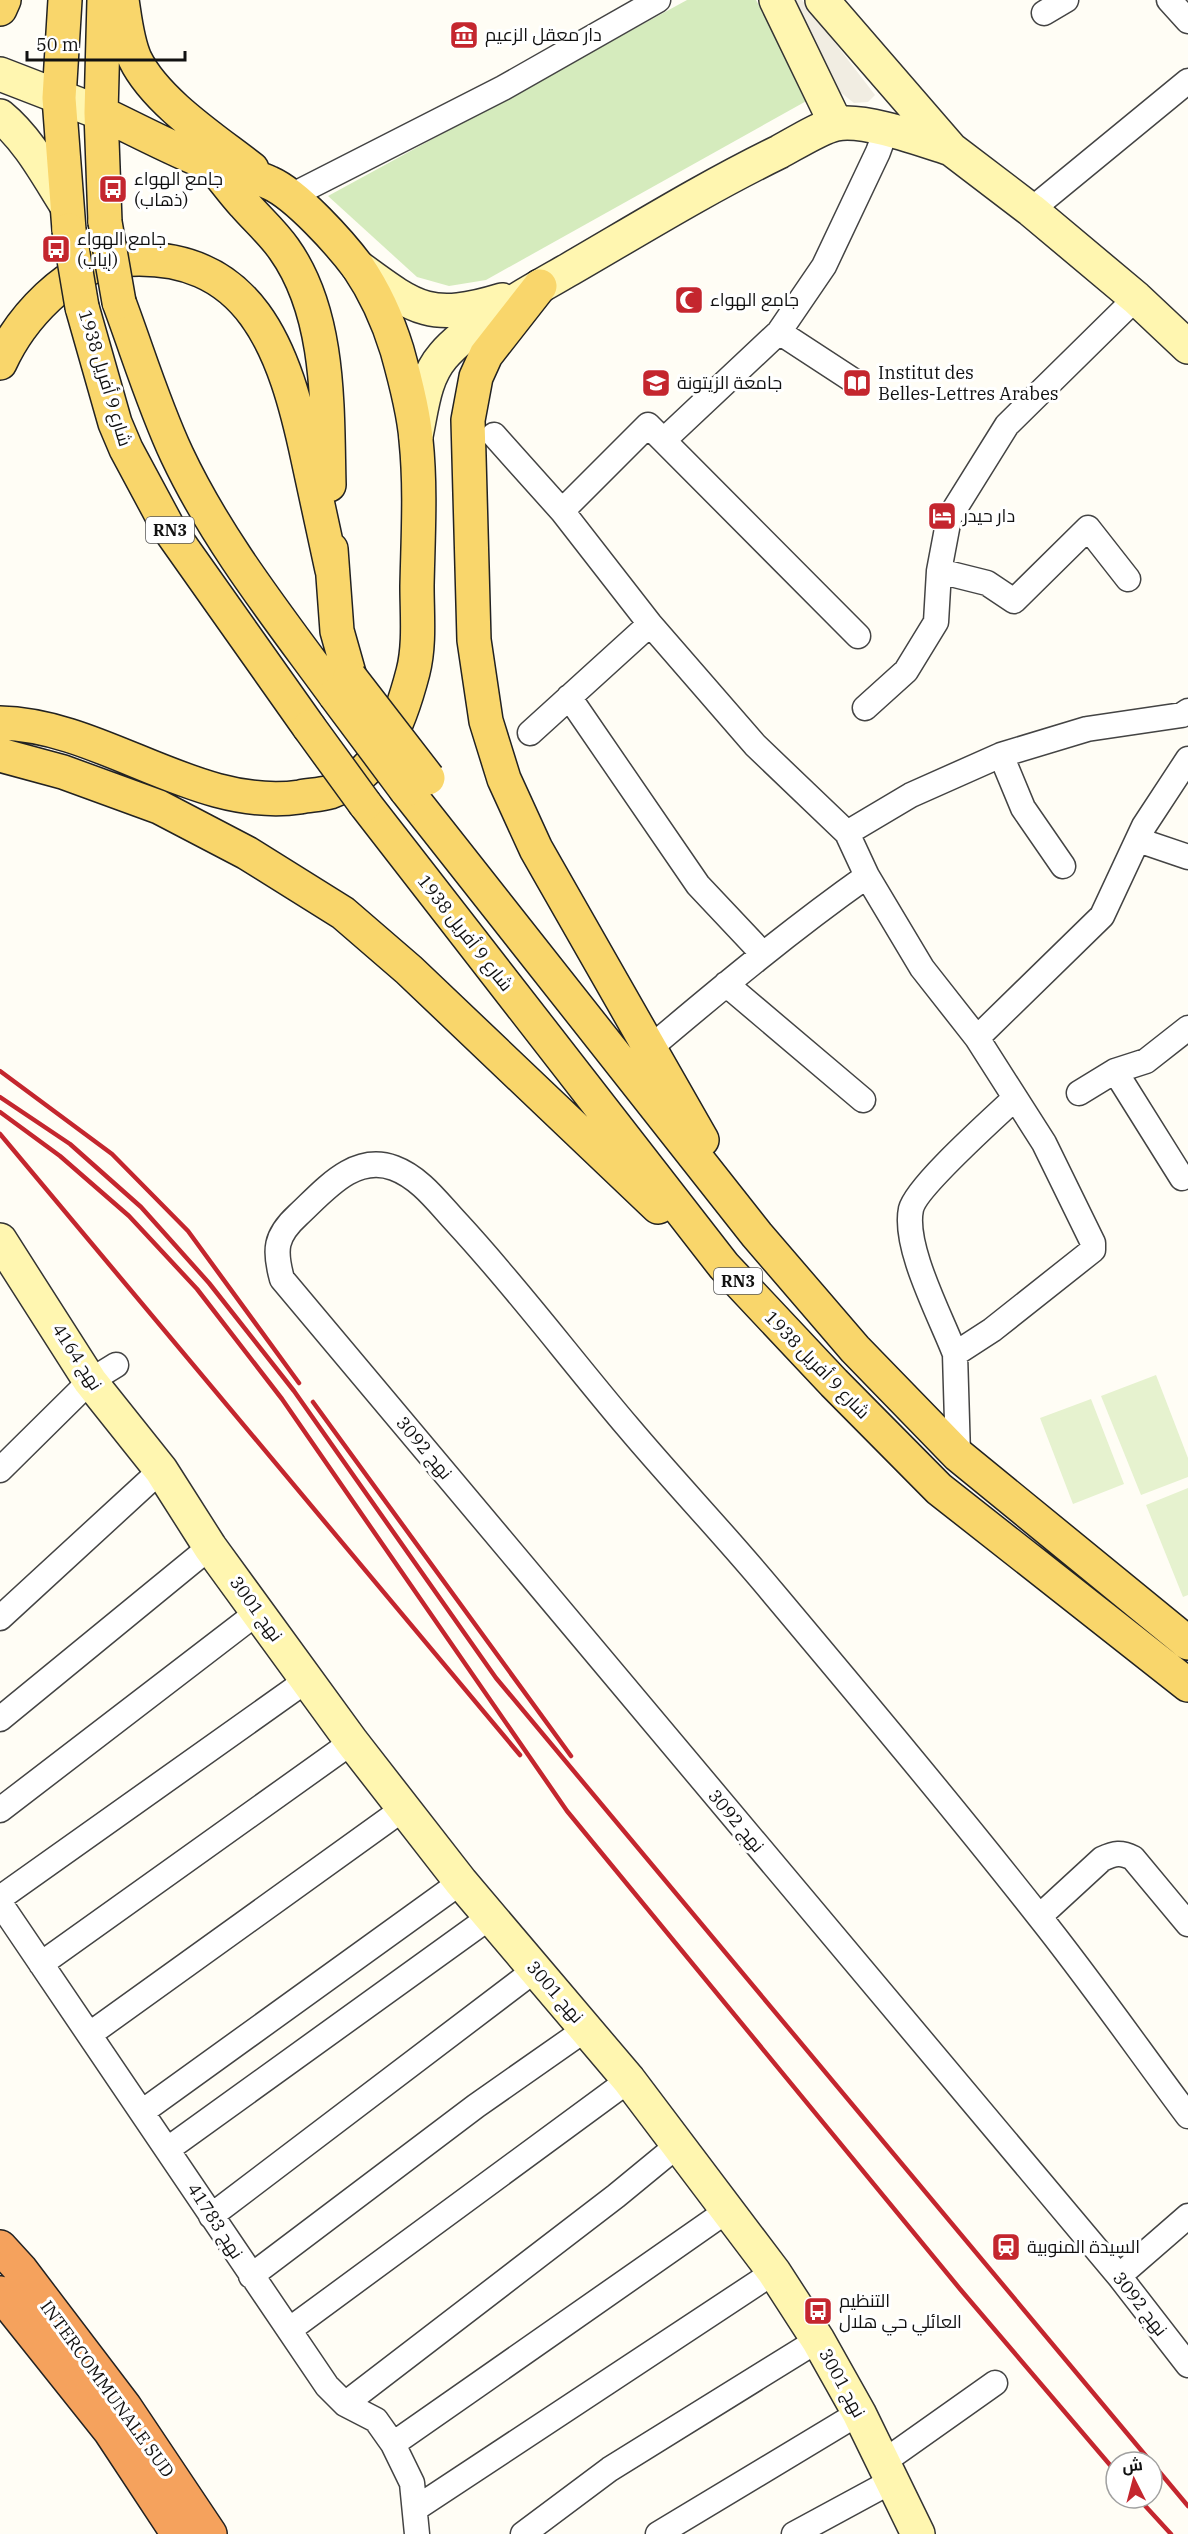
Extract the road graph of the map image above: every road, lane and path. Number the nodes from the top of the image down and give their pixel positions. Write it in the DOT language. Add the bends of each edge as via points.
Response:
graph roads {
  1 [pos="3,0"];
  2 [pos="65,0"];
  3 [pos="104,0"];
  4 [pos="122,0"];
  5 [pos="658,0"];
  6 [pos="776,0"];
  7 [pos="822,0"];
  8 [pos="1066,0"];
  9 [pos="1169,0"];
  10 [pos="0,9"];
  11 [pos="1044,13"];
  12 [pos="1188,21"];
  13 [pos="0,74"];
  14 [pos="1188,81"];
  15 [pos="59,98"];
  16 [pos="101,113"];
  17 [pos="0,116"];
  18 [pos="836,124"];
  19 [pos="886,130"];
  20 [pos="951,149"];
  21 [pos="212,165"];
  22 [pos="281,190"];
  23 [pos="1031,210"];
  24 [pos="67,216"];
  25 [pos="358,267"];
  26 [pos="540,286"];
  27 [pos="1136,298"];
  28 [pos="779,332"];
  29 [pos="1188,347"];
  30 [pos="0,363"];
  31 [pos="854,381"];
  32 [pos="494,435"];
  33 [pos="416,438"];
  34 [pos="664,440"];
  35 [pos="562,511"];
  36 [pos="332,570"];
  37 [pos="939,571"];
  38 [pos="1128,579"];
  39 [pos="650,624"];
  40 [pos="858,636"];
  41 [pos="342,686"];
  42 [pos="569,697"];
  43 [pos="865,708"];
  44 [pos="1188,711"];
  45 [pos="0,723"];
  46 [pos="530,733"];
  47 [pos="0,755"];
  48 [pos="1001,755"];
  49 [pos="1188,759"];
  50 [pos="847,833"];
  51 [pos="1138,840"];
  52 [pos="1188,857"];
  53 [pos="1063,866"];
  54 [pos="867,876"];
  55 [pos="763,954"];
  56 [pos="726,984"];
  57 [pos="1188,1028"];
  58 [pos="976,1038"];
  59 [pos="651,1048"];
  60 [pos="1115,1071"];
  61 [pos="1078,1093"];
  62 [pos="1015,1098"];
  63 [pos="863,1100"];
  64 [pos="1182,1178"];
  65 [pos="757,1235"];
  66 [pos="0,1240"];
  67 [pos="724,1266"];
  68 [pos="956,1353"];
  69 [pos="103,1373"];
  70 [pos="958,1455"];
  71 [pos="0,1470"];
  72 [pos="160,1470"];
  73 [pos="210,1547"];
  74 [pos="258,1612"];
  75 [pos="0,1618"];
  76 [pos="1188,1642"];
  77 [pos="307,1680"];
  78 [pos="1188,1685"];
  79 [pos="0,1719"];
  80 [pos="352,1742"];
  81 [pos="403,1809"];
  82 [pos="0,1810"];
  83 [pos="461,1882"];
  84 [pos="0,1898"];
  85 [pos="0,1903"];
  86 [pos="1040,1916"];
  87 [pos="490,1917"];
  88 [pos="1188,1924"];
  89 [pos="41,1964"];
  90 [pos="535,1970"];
  91 [pos="586,2029"];
  92 [pos="90,2034"];
  93 [pos="629,2080"];
  94 [pos="142,2112"];
  95 [pos="1188,2116"];
  96 [pos="678,2145"];
  97 [pos="168,2149"];
  98 [pos="728,2210"];
  99 [pos="211,2216"];
  100 [pos="1188,2216"];
  101 [pos="0,2247"];
  102 [pos="774,2272"];
  103 [pos="252,2276"];
  104 [pos="1119,2276"];
  105 [pos="0,2293"];
  106 [pos="289,2330"];
  107 [pos="818,2340"];
  108 [pos="1188,2365"];
  109 [pos="995,2383"];
  110 [pos="345,2404"];
  111 [pos="859,2413"];
  112 [pos="393,2444"];
  113 [pos="887,2472"];
  114 [pos="415,2509"];
  115 [pos="178,2534"];
  116 [pos="210,2534"];
  117 [pos="417,2534"];
  118 [pos="523,2534"];
  119 [pos="658,2534"];
  120 [pos="794,2534"];
  121 [pos="918,2534"];
  1 -- 10 [label="main road"];
  2 -- 15 [label="main road, شارع 9 أفريل 1938 / RN3"];
  3 -- 16 [label="main road, شارع 9 أفريل 1938 / RN3"];
  4 -- 22 [label="main road" via="136,59 149,79 184,116"];
  5 -- 22 [label="street" via="405,139"];
  6 -- 18 [label="street"];
  7 -- 20 [label="street"];
  8 -- 11 [label="street"];
  9 -- 12 [label="street"];
  13 -- 15 [label="street"];
  14 -- 23 [label="street"];
  15 -- 16 [label="street"];
  15 -- 24 [label="main road, شارع 9 أفريل 1938 / RN3"];
  16 -- 21 [label="main road"];
  16 -- 41 [label="main road, شارع 9 أفريل 1938 / RN3, bridge" via="105,222 119,302 163,423 226,545"];
  17 -- 24 [label="street" via="35,156"];
  18 -- 19 [label="street"];
  18 -- 26 [label="street" via="726,178"];
  19 -- 20 [label="street"];
  19 -- 28 [label="street" via="824,266"];
  20 -- 23 [label="street"];
  21 -- 22 [label="main road"];
  21 -- 36 [label="main road" via="284,249 305,288 317,326 324,368"];
  22 -- 25 [label="main road"];
  23 -- 27 [label="street"];
  24 -- 67 [label="main road, شارع 9 أفريل 1938 / RN3, bridge" via="82,307 115,423 176,539 365,804"];
  25 -- 26 [label="street" via="397,296 438,311 466,310"];
  25 -- 33 [label="main road" via="384,313 397,351"];
  26 -- 33 [label="street" via="458,339 435,366 424,392"];
  26 -- 59 [label="main road" via="486,355 476,377 468,420 478,679 504,779 536,849"];
  27 -- 29 [label="street"];
  27 -- 37 [label="street" via="1007,425 949,518"];
  28 -- 31 [label="street"];
  28 -- 34 [label="street"];
  30 -- 36 [label="main road" via="24,321 54,291 109,261 167,260 223,283 259,319 284,369"];
  32 -- 35 [label="street"];
  33 -- 45 [label="main road" via="414,669 386,745 357,779 327,793 285,799 238,796 85,741 22,724"];
  34 -- 35 [label="street" via="648,425"];
  34 -- 40 [label="street"];
  35 -- 39 [label="street"];
  36 -- 41 [label="main road"];
  37 -- 38 [label="street" via="987,583 1014,601 1088,528"];
  37 -- 43 [label="street" via="936,622 906,671"];
  39 -- 42 [label="street"];
  39 -- 50 [label="street" via="755,745"];
  41 -- 65 [label="main road, شارع 9 أفريل 1938 / RN3, bridge" via="587,1018"];
  42 -- 46 [label="street"];
  42 -- 55 [label="street" via="698,885"];
  44 -- 48 [label="street" via="1087,729"];
  47 -- 67 [label="main road" via="63,772 159,807 247,852 343,913 409,970 644,1195"];
  48 -- 50 [label="street" via="911,795"];
  48 -- 53 [label="street" via="1023,808"];
  49 -- 51 [label="street"];
  50 -- 54 [label="street"];
  51 -- 52 [label="street"];
  51 -- 58 [label="street" via="1102,916"];
  54 -- 55 [label="street"];
  54 -- 58 [label="street" via="922,968"];
  55 -- 56 [label="street"];
  56 -- 59 [label="street"];
  56 -- 63 [label="street"];
  57 -- 60 [label="street" via="1146,1061"];
  58 -- 62 [label="street"];
  59 -- 65 [label="main road"];
  60 -- 61 [label="street"];
  60 -- 64 [label="street"];
  62 -- 68 [label="street" via="925,1186 911,1210 916,1258"];
  62 -- 68 [label="street" via="1044,1143 1094,1243 1093,1250 992,1330"];
  65 -- 70 [label="main road, شارع 9 أفريل 1938 / RN3" via="855,1349"];
  66 -- 69 [label="street, نهج 4164"];
  67 -- 78 [label="main road, شارع 9 أفريل 1938 / RN3" via="939,1489"];
  68 -- 70 [label="street"];
  69 -- 71 [label="street"];
  69 -- 72 [label="street, نهج 4164"];
  70 -- 76 [label="main road, شارع 9 أفريل 1938 / RN3"];
  72 -- 73 [label="street, نهج 3001"];
  72 -- 75 [label="street"];
  73 -- 74 [label="street, نهج 3001"];
  73 -- 79 [label="street"];
  74 -- 77 [label="street, نهج 3001"];
  74 -- 82 [label="street"];
  77 -- 80 [label="street, نهج 3001"];
  77 -- 84 [label="street"];
  80 -- 81 [label="street, نهج 3001"];
  80 -- 89 [label="street"];
  81 -- 83 [label="street, نهج 3001"];
  81 -- 92 [label="street"];
  83 -- 87 [label="street, نهج 3001"];
  83 -- 94 [label="street"];
  85 -- 89 [label="street, نهج 41783"];
  86 -- 88 [label="street" via="1102,1859 1123,1853 1133,1858"];
  86 -- 95 [label="street"];
  86 -- 104 [label="street, نهج 3092" via="772,1590 628,1428 494,1264 420,1185 406,1173 370,1164 349,1171 283,1229 276,1260 282,1279"];
  87 -- 90 [label="street, نهج 3001"];
  87 -- 97 [label="street"];
  89 -- 92 [label="street, نهج 41783"];
  90 -- 91 [label="street, نهج 3001"];
  90 -- 99 [label="street"];
  91 -- 93 [label="street, نهج 3001"];
  91 -- 103 [label="street" via="476,2106"];
  92 -- 94 [label="street, نهج 41783"];
  93 -- 96 [label="street, نهج 3001"];
  93 -- 106 [label="street"];
  94 -- 97 [label="street, نهج 41783"];
  96 -- 98 [label="street, نهج 3001"];
  96 -- 110 [label="street"];
  97 -- 99 [label="street, نهج 41783"];
  98 -- 102 [label="street, نهج 3001"];
  98 -- 112 [label="street"];
  99 -- 103 [label="street, نهج 41783"];
  100 -- 104 [label="street"];
  101 -- 116 [label="highway, INTERCOMMUNALE SUD" via="125,2407"];
  102 -- 107 [label="street, نهج 3001"];
  102 -- 114 [label="street"];
  103 -- 106 [label="street, نهج 41783"];
  104 -- 108 [label="street, نهج 3092"];
  105 -- 115 [label="highway, INTERCOMMUNALE SUD" via="110,2431"];
  106 -- 110 [label="street, نهج 41783" via="327,2386"];
  107 -- 111 [label="street, نهج 3001"];
  107 -- 118 [label="street" via="610,2469"];
  109 -- 113 [label="street"];
  110 -- 112 [label="street, نهج 41783" via="376,2420"];
  111 -- 113 [label="street, نهج 3001"];
  111 -- 119 [label="street"];
  112 -- 114 [label="street, نهج 41783" via="412,2483"];
  113 -- 120 [label="street"];
  113 -- 121 [label="street, نهج 3001"];
  114 -- 117 [label="street, نهج 41783"];
}
